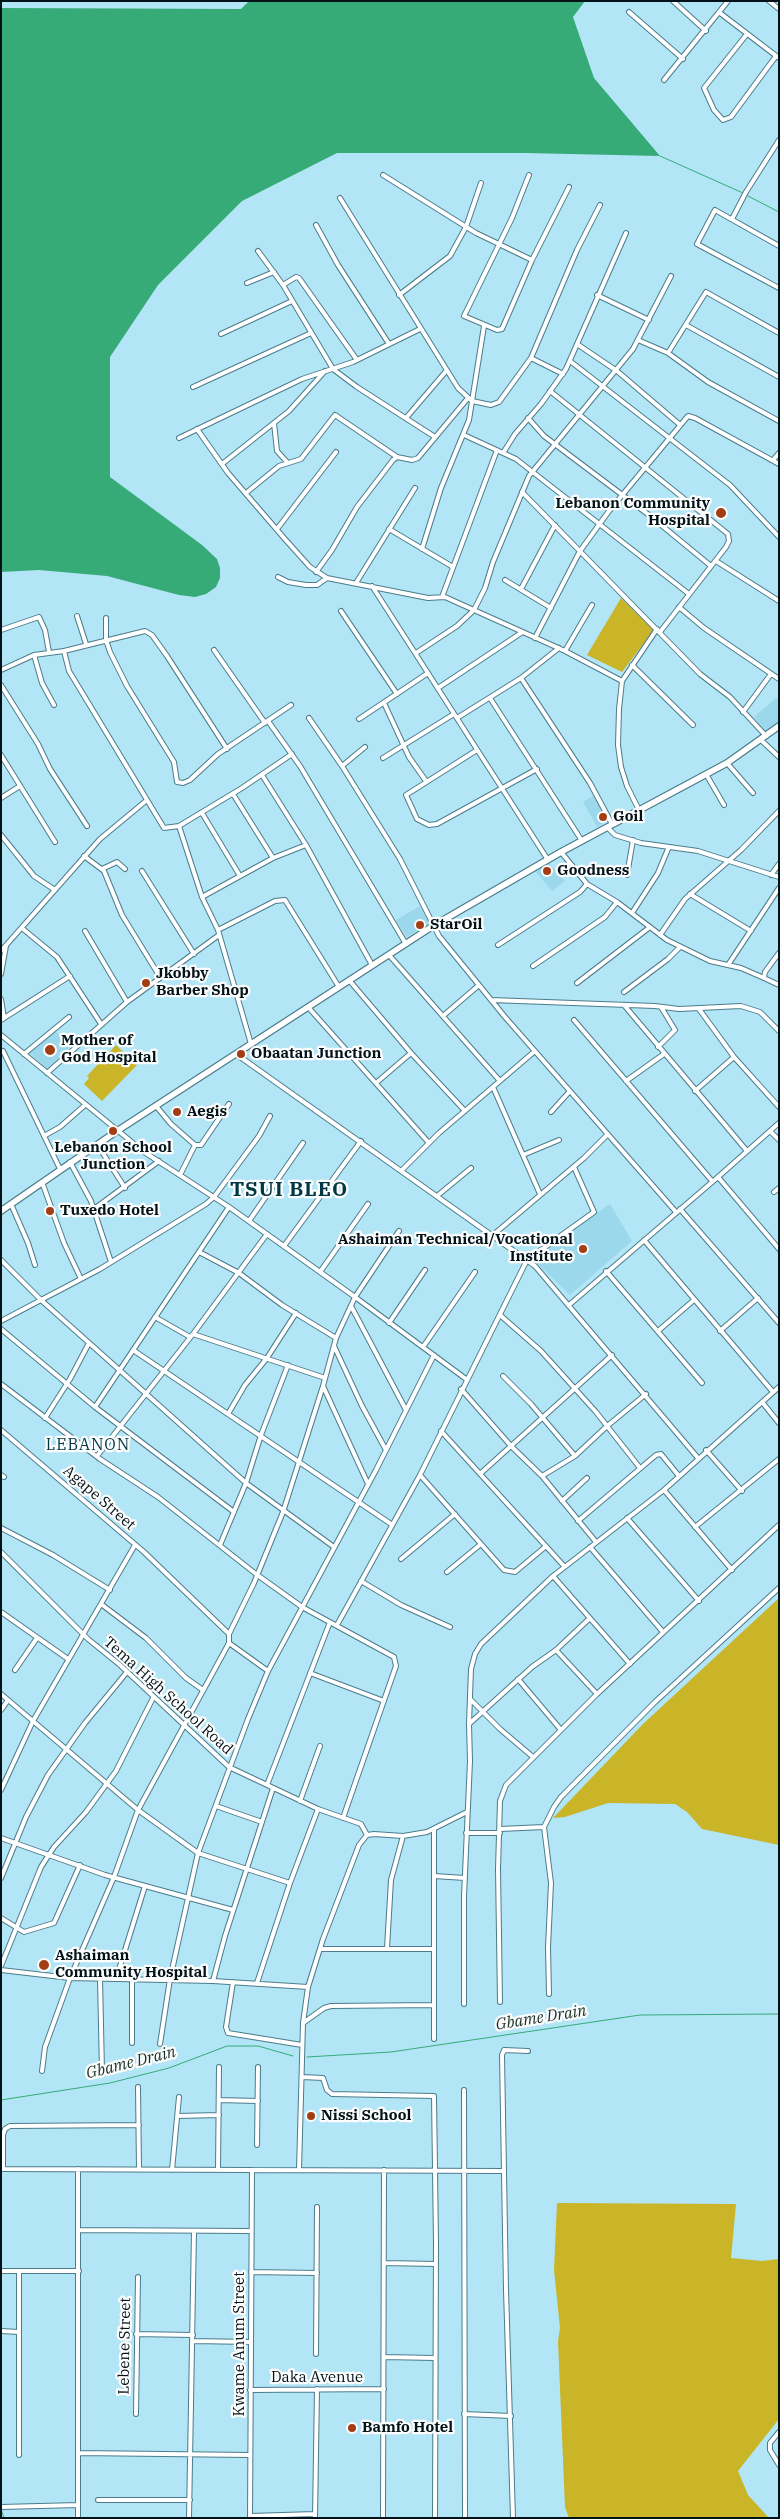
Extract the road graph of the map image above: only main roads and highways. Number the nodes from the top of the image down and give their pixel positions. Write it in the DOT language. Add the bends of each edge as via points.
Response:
graph roads {
  1 [pos="779,726"];
  2 [pos="2,1208"];
  1 -- 2 [label="main road" via="727,763 561,852 433,926"];
}
